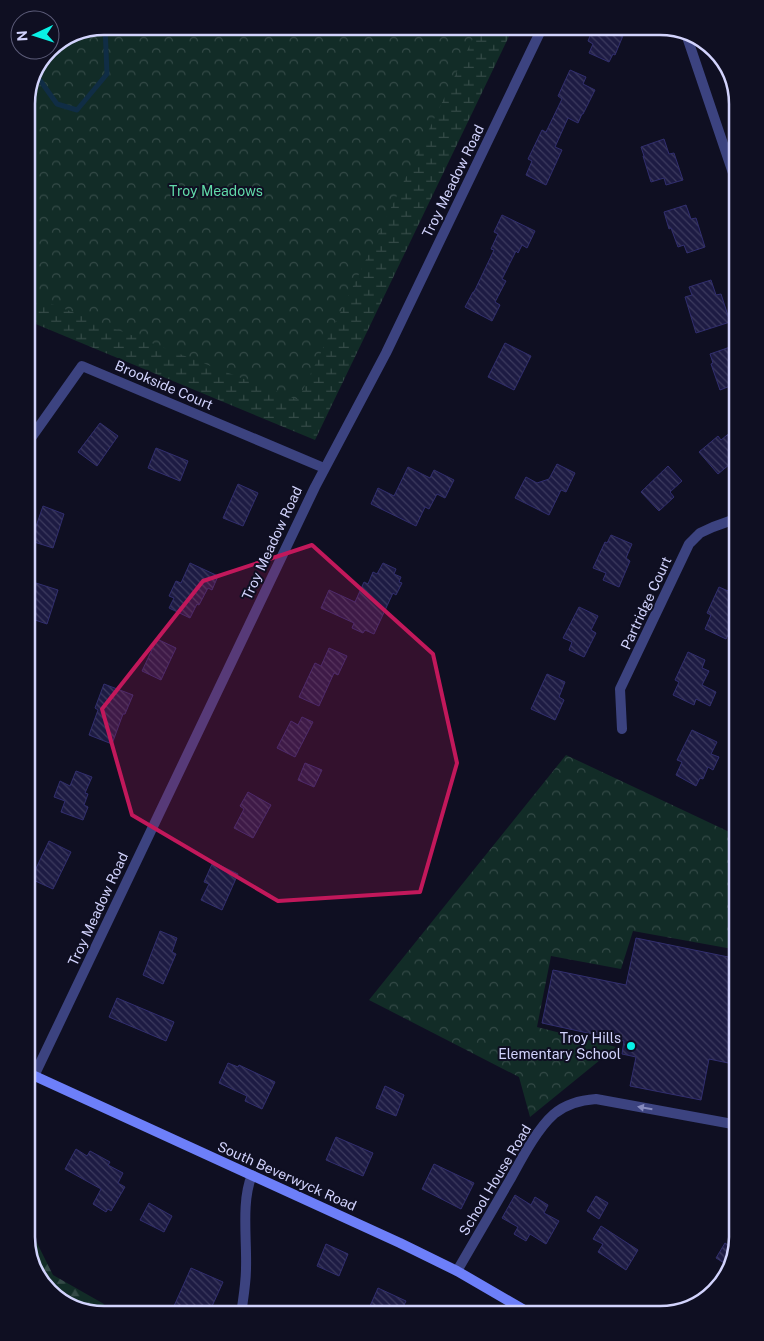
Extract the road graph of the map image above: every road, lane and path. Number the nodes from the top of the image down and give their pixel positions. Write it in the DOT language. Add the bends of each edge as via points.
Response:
graph roads {
  1 [pos="539,35"];
  2 [pos="689,41"];
  3 [pos="729,161"];
  4 [pos="35,432"];
  5 [pos="324,468"];
  6 [pos="729,521"];
  7 [pos="622,729"];
  8 [pos="35,1064"];
  9 [pos="35,1076"];
  10 [pos="729,1123"];
  11 [pos="252,1175"];
  12 [pos="457,1271"];
  13 [pos="242,1306"];
  14 [pos="517,1306"];
  1 -- 5 [label="street, Troy Meadow Road" via="386,353"];
  2 -- 3 [label="street"];
  4 -- 5 [label="street, Brookside Court" via="82,366"];
  5 -- 8 [label="street, Troy Meadow Road"];
  6 -- 7 [label="street, Partridge Court" via="700,533 689,544 620,689"];
  9 -- 11 [label="main road, South Beverwyck Road"];
  10 -- 12 [label="street, School House Road, one-way" via="596,1099 574,1102 547,1121 526,1150"];
  11 -- 12 [label="main road, South Beverwyck Road"];
  11 -- 13 [label="street" via="247,1185 246,1270"];
  12 -- 14 [label="main road, South Beverwyck Road"];
}
